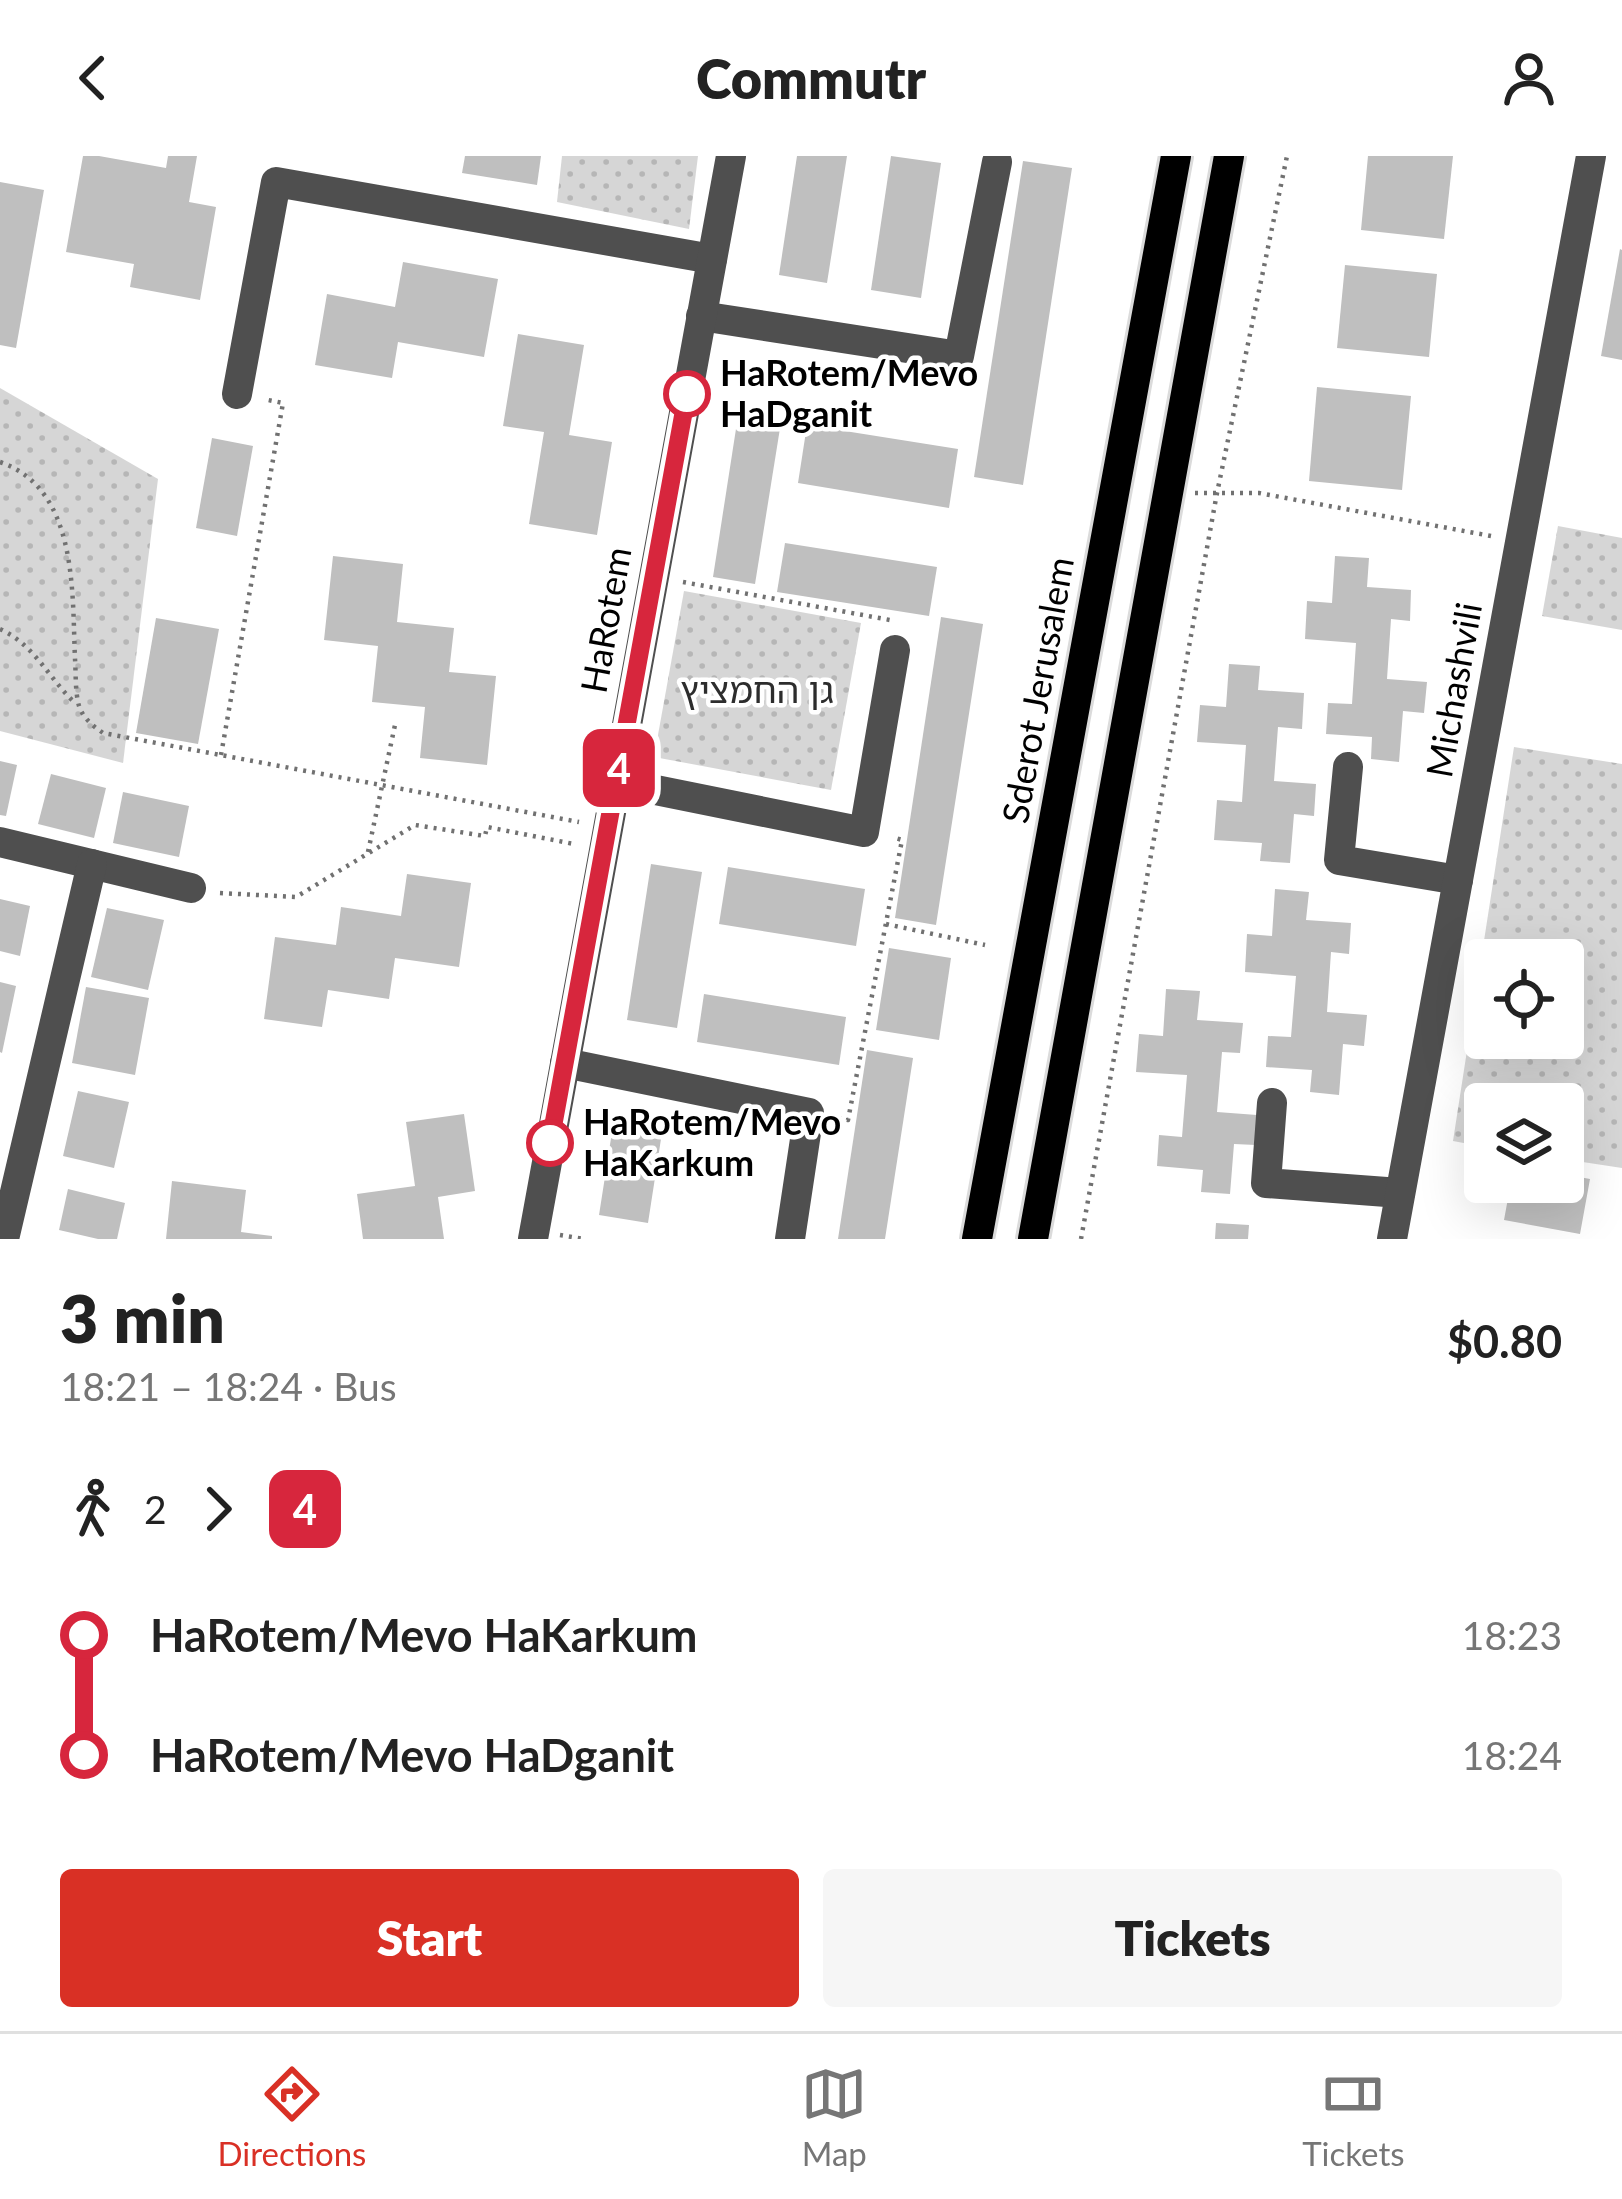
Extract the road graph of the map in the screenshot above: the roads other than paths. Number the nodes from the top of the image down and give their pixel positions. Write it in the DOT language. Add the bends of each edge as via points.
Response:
graph roads {
  1 [pos="730,156"];
  2 [pos="1229,156"];
  3 [pos="1592,156"];
  4 [pos="998,162"];
  5 [pos="1173,162"];
  6 [pos="712,259"];
  7 [pos="701,316"];
  8 [pos="237,394"];
  9 [pos="895,650"];
  10 [pos="1348,767"];
  11 [pos="616,782"];
  12 [pos="0,842"];
  13 [pos="92,864"];
  14 [pos="1458,880"];
  15 [pos="202,890"];
  16 [pos="565,1063"];
  17 [pos="1272,1102"];
  18 [pos="1400,1193"];
  19 [pos="4,1239"];
  20 [pos="533,1239"];
  21 [pos="790,1239"];
  22 [pos="976,1239"];
  23 [pos="1034,1239"];
  24 [pos="1392,1239"];
  1 -- 6 [label="street, HaRotem"];
  2 -- 23 [label="main road"];
  3 -- 14 [label="street, Michashvili"];
  4 -- 7 [label="street" via="958,356"];
  5 -- 22 [label="main road, Sderot Jerusalem"];
  6 -- 7 [label="street, HaRotem"];
  6 -- 8 [label="street" via="276,182"];
  7 -- 11 [label="street, HaRotem"];
  9 -- 11 [label="street" via="864,832"];
  10 -- 14 [label="street" via="1340,860"];
  11 -- 16 [label="street, HaRotem"];
  12 -- 13 [label="street"];
  13 -- 15 [label="street"];
  13 -- 19 [label="street"];
  14 -- 18 [label="street, Michashvili"];
  16 -- 20 [label="street, HaRotem"];
  16 -- 21 [label="street" via="809,1113"];
  17 -- 18 [label="street" via="1266,1183"];
  18 -- 24 [label="street, Michashvili"];
}
